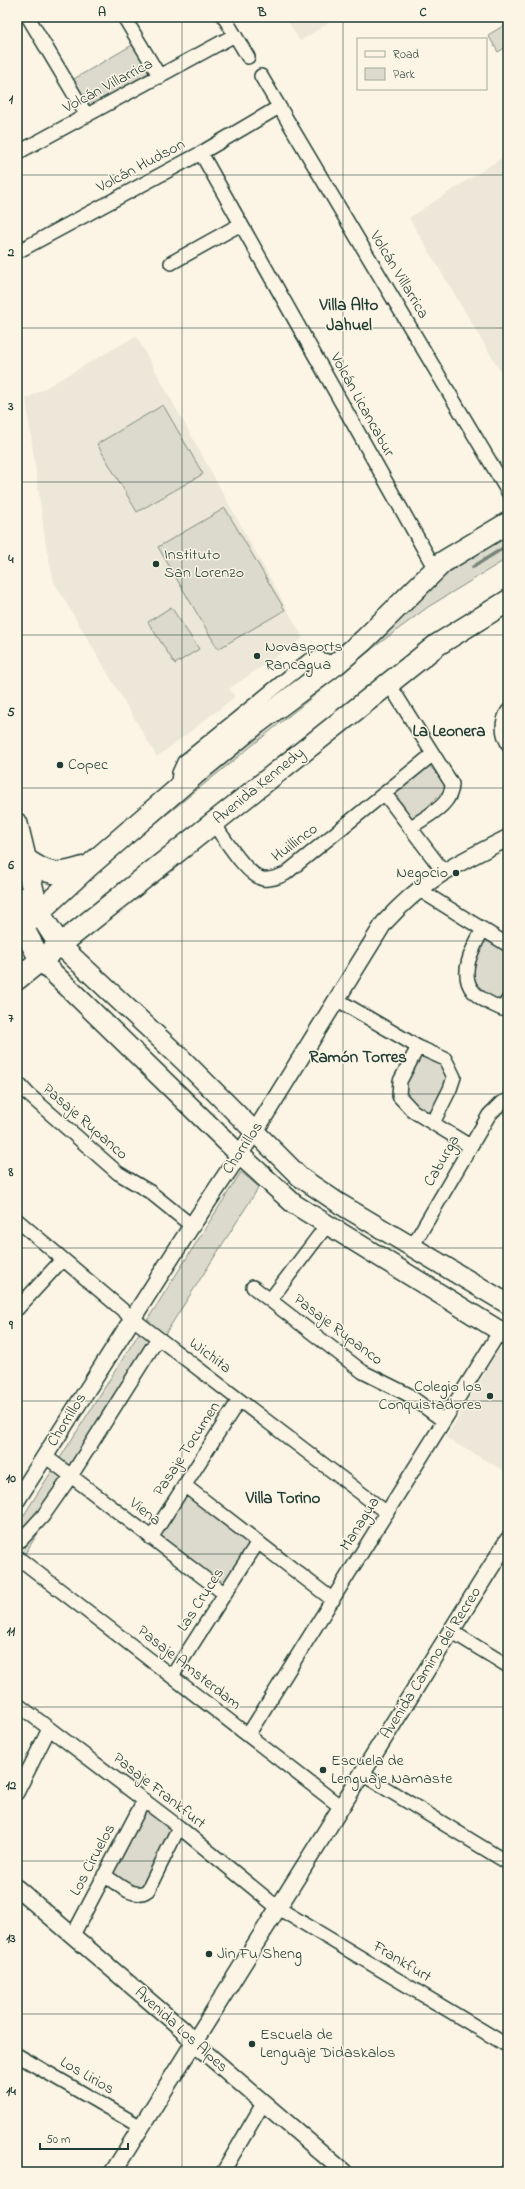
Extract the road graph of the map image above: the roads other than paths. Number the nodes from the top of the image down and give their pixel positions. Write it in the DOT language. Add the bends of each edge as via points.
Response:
graph roads {
  1 [pos="28,17"];
  2 [pos="124,17"];
  3 [pos="224,17"];
  4 [pos="235,35"];
  5 [pos="248,57"];
  6 [pos="261,76"];
  7 [pos="160,77"];
  8 [pos="279,107"];
  9 [pos="87,116"];
  10 [pos="201,153"];
  11 [pos="17,154"];
  12 [pos="241,224"];
  13 [pos="17,252"];
  14 [pos="171,263"];
  15 [pos="508,492"];
  16 [pos="508,523"];
  17 [pos="435,569"];
  18 [pos="508,602"];
  19 [pos="389,684"];
  20 [pos="508,711"];
  21 [pos="508,744"];
  22 [pos="433,754"];
  23 [pos="385,794"];
  24 [pos="213,823"];
  25 [pos="17,824"];
  26 [pos="410,828"];
  27 [pos="504,844"];
  28 [pos="24,858"];
  29 [pos="90,865"];
  30 [pos="443,871"];
  31 [pos="418,889"];
  32 [pos="17,898"];
  33 [pos="38,911"];
  34 [pos="20,929"];
  35 [pos="483,929"];
  36 [pos="60,945"];
  37 [pos="508,945"];
  38 [pos="41,960"];
  39 [pos="17,979"];
  40 [pos="336,999"];
  41 [pos="123,1005"];
  42 [pos="506,1007"];
  43 [pos="105,1023"];
  44 [pos="418,1047"];
  45 [pos="17,1082"];
  46 [pos="508,1100"];
  47 [pos="433,1123"];
  48 [pos="254,1132"];
  49 [pos="470,1146"];
  50 [pos="239,1154"];
  51 [pos="17,1220"];
  52 [pos="327,1225"];
  53 [pos="192,1226"];
  54 [pos="412,1247"];
  55 [pos="62,1260"];
  56 [pos="253,1288"];
  57 [pos="270,1300"];
  58 [pos="508,1304"];
  59 [pos="17,1309"];
  60 [pos="132,1318"];
  61 [pos="504,1334"];
  62 [pos="158,1338"];
  63 [pos="239,1400"];
  64 [pos="444,1421"];
  65 [pos="45,1456"];
  66 [pos="71,1476"];
  67 [pos="184,1485"];
  68 [pos="17,1500"];
  69 [pos="387,1513"];
  70 [pos="151,1538"];
  71 [pos="21,1540"];
  72 [pos="508,1540"];
  73 [pos="258,1542"];
  74 [pos="17,1557"];
  75 [pos="224,1594"];
  76 [pos="333,1600"];
  77 [pos="451,1631"];
  78 [pos="508,1666"];
  79 [pos="172,1676"];
  80 [pos="17,1704"];
  81 [pos="49,1729"];
  82 [pos="248,1735"];
  83 [pos="362,1774"];
  84 [pos="17,1793"];
  85 [pos="144,1800"];
  86 [pos="341,1807"];
  87 [pos="179,1827"];
  88 [pos="508,1863"];
  89 [pos="104,1875"];
  90 [pos="17,1889"];
  91 [pos="278,1908"];
  92 [pos="73,1935"];
  93 [pos="194,2042"];
  94 [pos="508,2046"];
  95 [pos="17,2056"];
  96 [pos="264,2102"];
  97 [pos="141,2127"];
  98 [pos="113,2172"];
  99 [pos="223,2172"];
  100 [pos="344,2172"];
  1 -- 9 [label="street"];
  2 -- 7 [label="street"];
  3 -- 4 [label="street"];
  4 -- 5 [label="street"];
  4 -- 7 [label="street, Volcán Villarrica"];
  6 -- 8 [label="street, Volcán Villarrica"];
  7 -- 9 [label="street, Volcán Villarrica"];
  8 -- 10 [label="street, Volcán Hudson"];
  8 -- 15 [label="street, Volcán Villarrica"];
  9 -- 11 [label="street, Volcán Villarrica"];
  10 -- 12 [label="street, Volcán Licancabur"];
  10 -- 13 [label="street, Volcán Hudson"];
  12 -- 14 [label="street"];
  12 -- 17 [label="street, Volcán Licancabur"];
  16 -- 17 [label="main road" via="453,555"];
  17 -- 29 [label="main road" via="336,664 257,723"];
  18 -- 19 [label="main road, Avenida Kennedy" via="437,645"];
  19 -- 22 [label="street"];
  19 -- 24 [label="main road, Avenida Kennedy"];
  20 -- 21 [label="street" via="503,730"];
  22 -- 23 [label="street, Huillinco"];
  22 -- 26 [label="street" via="452,784 452,792 447,802"];
  23 -- 24 [label="street, Huillinco" via="285,874 271,879 262,879 250,871"];
  23 -- 26 [label="street"];
  24 -- 36 [label="main road, Avenida Kennedy"];
  25 -- 28 [label="main road"];
  26 -- 30 [label="street"];
  27 -- 30 [label="street, Chorrillos"];
  28 -- 29 [label="main road" via="37,868 58,874"];
  28 -- 33 [label="main road"];
  29 -- 33 [label="main road"];
  30 -- 31 [label="street, Chorrillos"];
  31 -- 35 [label="street"];
  31 -- 40 [label="street, Chorrillos" via="384,922"];
  32 -- 34 [label="main road"];
  33 -- 34 [label="main road"];
  33 -- 36 [label="main road"];
  34 -- 38 [label="main road"];
  35 -- 37 [label="street"];
  35 -- 42 [label="street" via="471,952 469,984 477,994"];
  36 -- 38 [label="main road, Avenida Kennedy"];
  36 -- 41 [label="main road"];
  38 -- 39 [label="main road, Avenida Kennedy"];
  38 -- 43 [label="main road"];
  40 -- 44 [label="street"];
  40 -- 48 [label="street, Chorrillos"];
  41 -- 43 [label="main road" via="117,1015"];
  41 -- 48 [label="main road" via="184,1060"];
  43 -- 50 [label="main road"];
  44 -- 47 [label="street" via="400,1081 399,1096 413,1111"];
  44 -- 47 [label="street" via="445,1059 454,1077"];
  45 -- 53 [label="street, Pasaje Rupanco" via="118,1174 150,1192"];
  46 -- 49 [label="street, Caburga" via="501,1103 488,1116"];
  47 -- 49 [label="street"];
  48 -- 50 [label="street, Chorrillos"];
  48 -- 54 [label="main road" via="310,1184"];
  49 -- 54 [label="street, Caburga"];
  50 -- 52 [label="main road" via="294,1204"];
  50 -- 53 [label="street, Chorrillos"];
  51 -- 55 [label="street, Wichita"];
  52 -- 57 [label="street"];
  52 -- 61 [label="main road"];
  53 -- 60 [label="street, Chorrillos"];
  54 -- 58 [label="main road"];
  55 -- 59 [label="street"];
  55 -- 60 [label="street, Wichita"];
  56 -- 57 [label="street, Pasaje Rupanco"];
  57 -- 64 [label="street, Pasaje Rupanco" via="363,1372 407,1394"];
  60 -- 62 [label="street, Wichita"];
  60 -- 65 [label="street, Chorrillos"];
  61 -- 64 [label="street, Managua"];
  62 -- 63 [label="street, Wichita"];
  62 -- 66 [label="street"];
  63 -- 67 [label="street, Pasaje Tocumen"];
  63 -- 69 [label="street, Wichita"];
  64 -- 69 [label="street, Managua"];
  65 -- 66 [label="street, Viena"];
  65 -- 68 [label="street, Chorrillos"];
  66 -- 70 [label="street, Viena"];
  66 -- 71 [label="street" via="43,1516"];
  67 -- 70 [label="street, Pasaje Tocumen"];
  67 -- 73 [label="street"];
  69 -- 76 [label="street, Managua"];
  70 -- 75 [label="street, Viena"];
  72 -- 77 [label="street, Avenida Camino del Recreo"];
  73 -- 75 [label="street, Las Cruces"];
  73 -- 76 [label="street"];
  74 -- 79 [label="street, Pasaje Amsterdam"];
  75 -- 79 [label="street, Las Cruces"];
  76 -- 82 [label="street, Managua"];
  77 -- 78 [label="street"];
  77 -- 83 [label="street, Avenida Camino del Recreo"];
  79 -- 82 [label="street, Pasaje Amsterdam"];
  80 -- 81 [label="street, Pasaje Frankfurt"];
  81 -- 84 [label="street"];
  81 -- 85 [label="street, Pasaje Frankfurt"];
  82 -- 86 [label="street, Pasaje Amsterdam"];
  83 -- 86 [label="street, Avenida Camino del Recreo"];
  83 -- 88 [label="street"];
  85 -- 87 [label="street, Pasaje Frankfurt"];
  85 -- 89 [label="street, Los Ciruelos"];
  86 -- 91 [label="street, Avenida Camino del Recreo"];
  87 -- 89 [label="street" via="148,1890 143,1894 135,1895"];
  87 -- 91 [label="street, Pasaje Frankfurt"];
  89 -- 92 [label="street, Los Ciruelos"];
  90 -- 92 [label="street, Avenida Los Alpes"];
  91 -- 93 [label="street, Avenida Camino del Recreo"];
  91 -- 94 [label="street, Frankfurt"];
  92 -- 93 [label="street, Avenida Los Alpes" via="182,2028"];
  93 -- 96 [label="street, Avenida Los Alpes"];
  93 -- 97 [label="street, Avenida Camino del Recreo"];
  95 -- 97 [label="street, Los Lirios"];
  96 -- 99 [label="street"];
  96 -- 100 [label="street, Avenida Los Alpes"];
  97 -- 98 [label="street, Avenida Camino del Recreo"];
}
